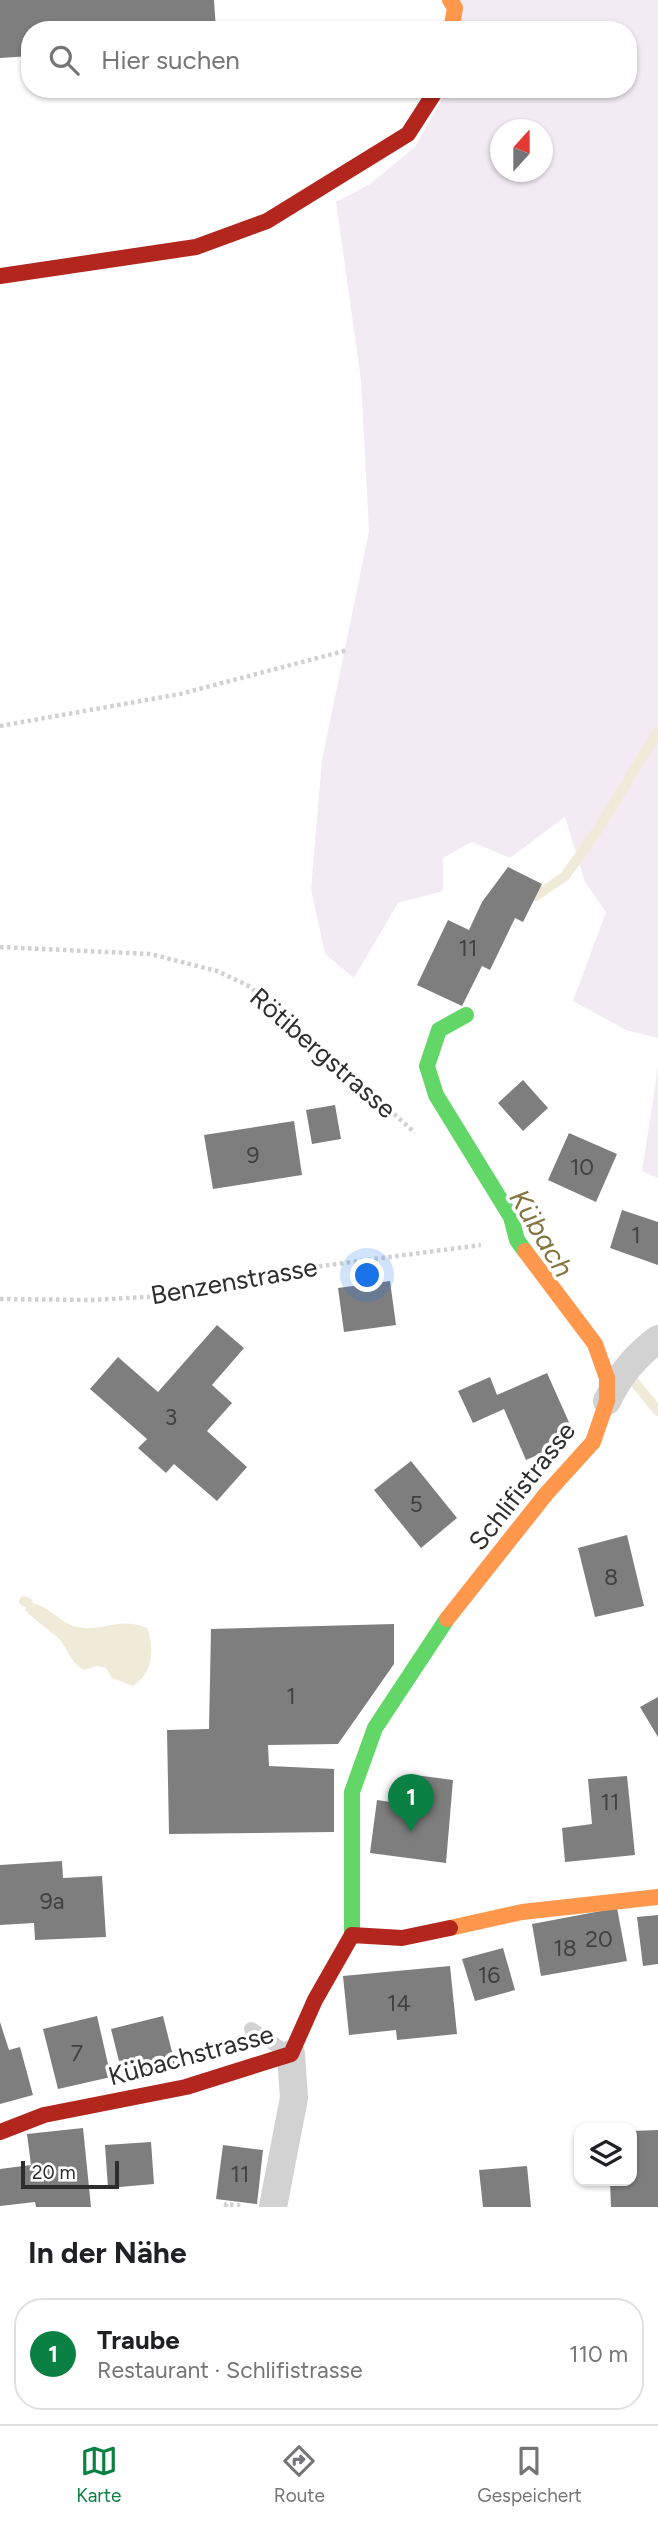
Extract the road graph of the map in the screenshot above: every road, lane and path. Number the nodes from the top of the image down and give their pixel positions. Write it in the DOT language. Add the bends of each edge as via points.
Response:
graph roads {
  1 [pos="450,0"];
  2 [pos="453,21"];
  3 [pos="432,98"];
  4 [pos="0,276"];
  5 [pos="348,650"];
  6 [pos="0,726"];
  7 [pos="0,947"];
  8 [pos="466,1015"];
  9 [pos="416,1135"];
  10 [pos="466,1247"];
  11 [pos="0,1299"];
  12 [pos="648,1346"];
  13 [pos="607,1401"];
  14 [pos="658,1897"];
  15 [pos="352,1935"];
  16 [pos="251,2029"];
  17 [pos="291,2054"];
  18 [pos="0,2132"];
  19 [pos="226,2207"];
  20 [pos="248,2207"];
  21 [pos="273,2207"];
  1 -- 2 [label="street" via="455,8"];
  3 -- 4 [label="street" via="408,134 267,221 196,247"];
  5 -- 6 [label="path" via="180,694"];
  7 -- 9 [label="path, Rötibergstrasse" via="150,954 217,971 247,985 275,1006"];
  8 -- 13 [label="street, Schlifistrasse" via="439,1030 427,1066 436,1095 511,1217 517,1240 595,1344 607,1378"];
  10 -- 11 [label="path, Benzenstrasse" via="321,1266 181,1295"];
  12 -- 13 [label="street" via="620,1376"];
  13 -- 15 [label="street, Schlifistrasse" via="593,1442 444,1623 375,1728 352,1792"];
  14 -- 15 [label="street" via="522,1912 402,1938"];
  15 -- 17 [label="street, Kübachstrasse"];
  16 -- 17 [label="lane"];
  17 -- 18 [label="street, Kübachstrasse" via="186,2087 44,2115"];
  17 -- 21 [label="street" via="294,2098"];
  19 -- 20 [label="path"];
}
